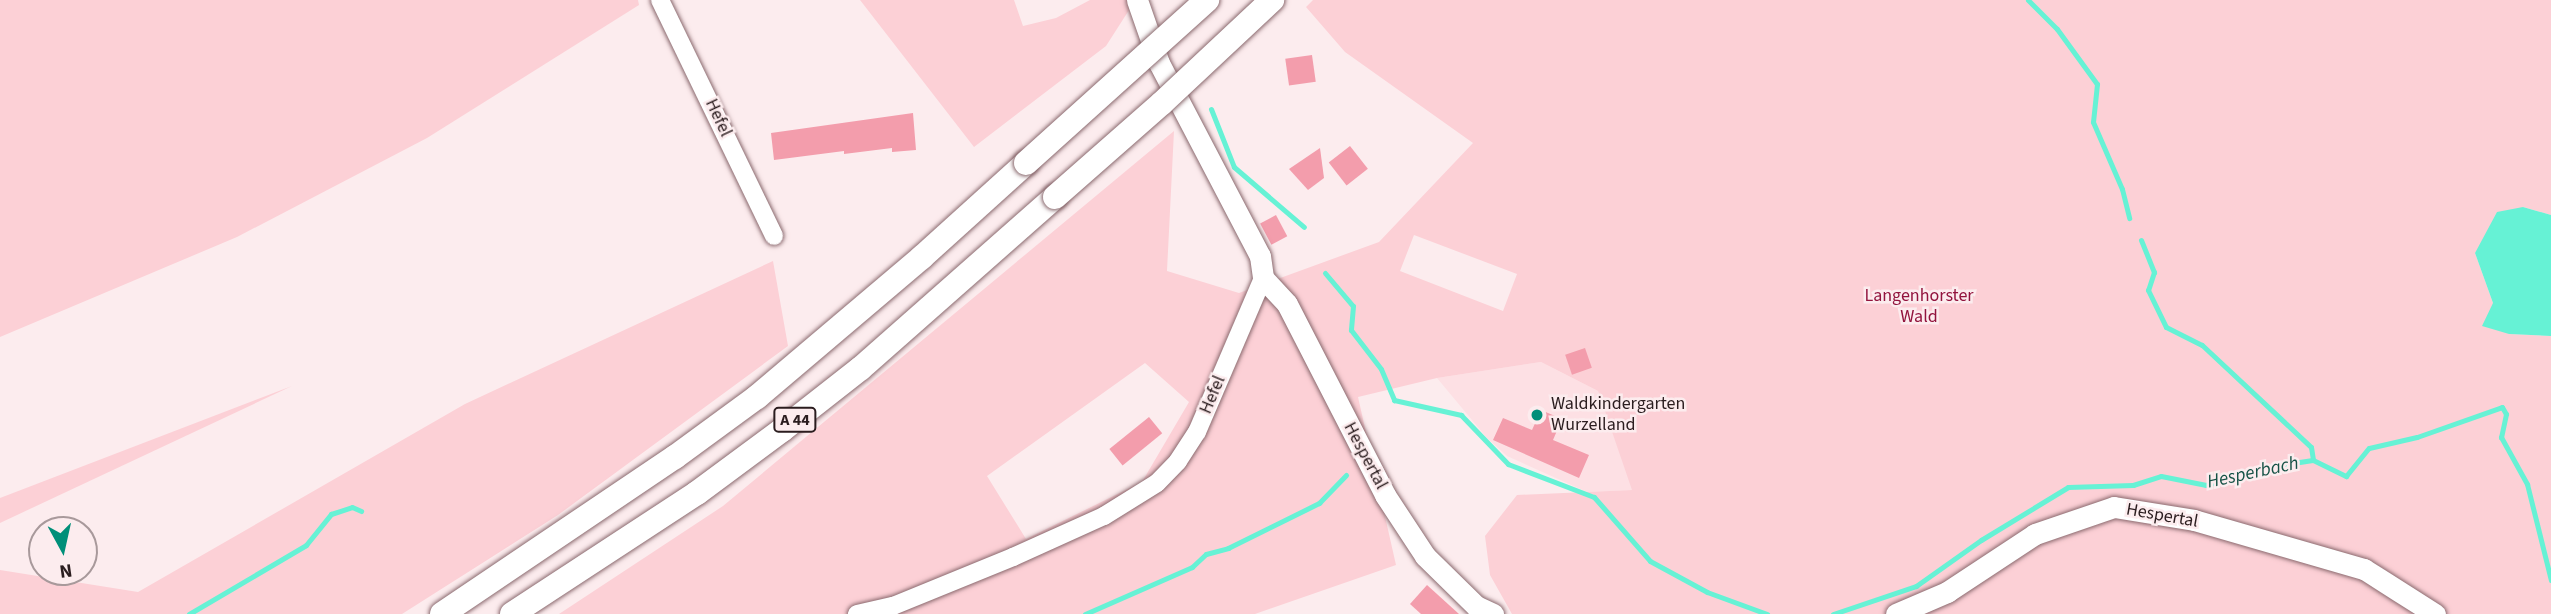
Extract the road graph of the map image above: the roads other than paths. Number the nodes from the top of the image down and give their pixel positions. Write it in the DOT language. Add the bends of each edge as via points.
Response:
graph roads {
  1 [pos="660,0"];
  2 [pos="1137,0"];
  3 [pos="1207,0"];
  4 [pos="1272,0"];
  5 [pos="774,236"];
  6 [pos="1263,278"];
  7 [pos="442,614"];
  8 [pos="512,614"];
  9 [pos="857,614"];
  10 [pos="1493,614"];
  11 [pos="1896,614"];
  12 [pos="2435,614"];
  1 -- 5 [label="street, Hefel"];
  2 -- 6 [label="main road" via="1158,62 1260,256"];
  3 -- 7 [label="highway, A 44, bridge" via="864,308 757,397"];
  4 -- 8 [label="highway, A 44, bridge" via="871,359 697,493"];
  6 -- 9 [label="street, Hefel" via="1193,440 1157,483 1104,516 1001,562 893,606"];
  6 -- 10 [label="main road, Hespertal" via="1287,304 1385,495 1426,556 1476,606"];
  11 -- 12 [label="main road, Hespertal" via="1947,593 2035,534 2114,508 2193,520 2364,569"];
}
